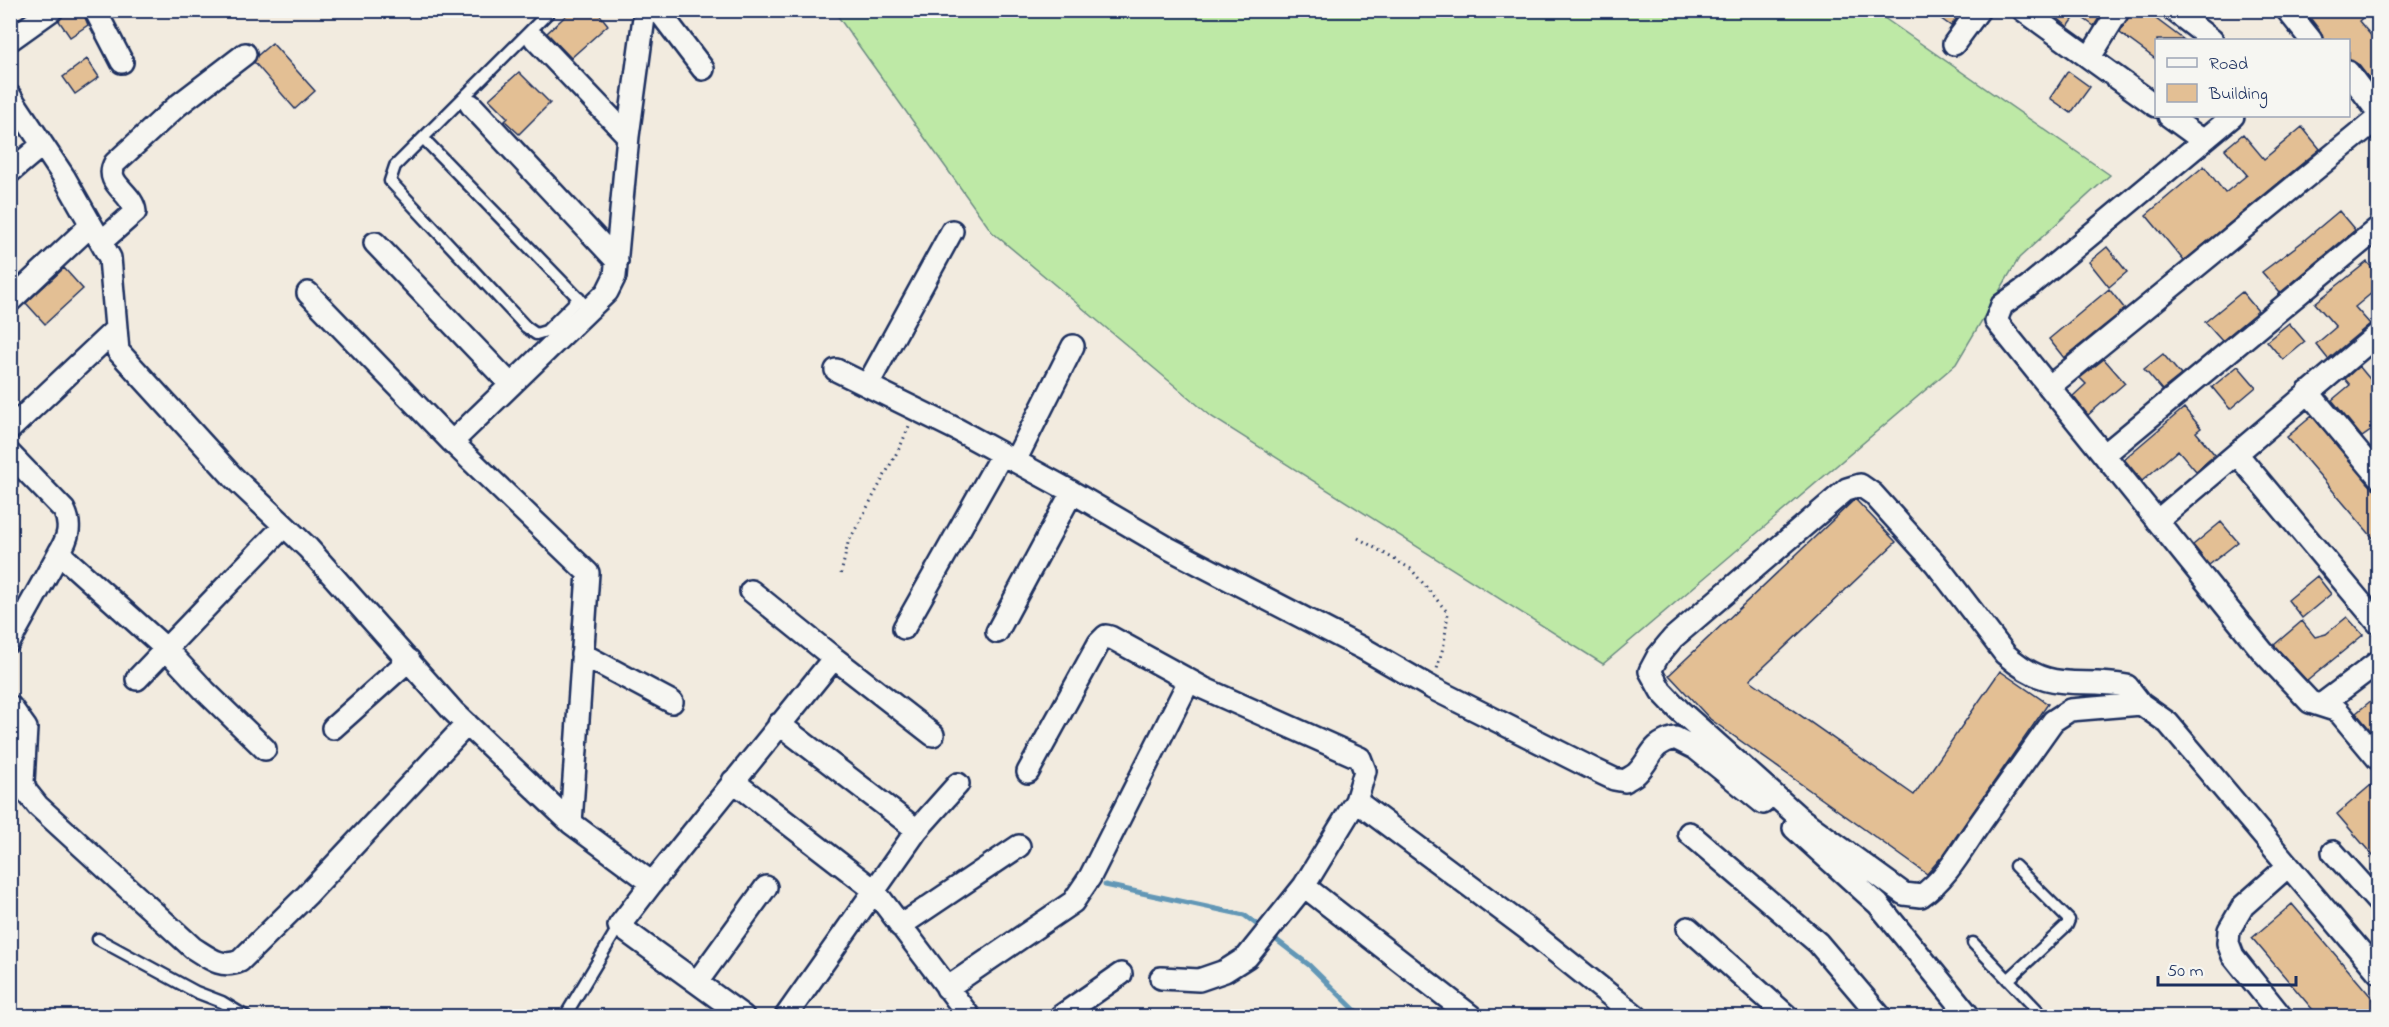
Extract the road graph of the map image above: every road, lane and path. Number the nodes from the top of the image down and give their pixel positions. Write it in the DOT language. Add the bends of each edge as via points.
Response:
graph roads {
  1 [pos="52,10"];
  2 [pos="95,10"];
  3 [pos="550,10"];
  4 [pos="645,10"];
  5 [pos="658,10"];
  6 [pos="1978,10"];
  7 [pos="2023,10"];
  8 [pos="2119,10"];
  9 [pos="2173,10"];
  10 [pos="2287,10"];
  11 [pos="535,39"];
  12 [pos="2211,39"];
  13 [pos="2310,39"];
  14 [pos="10,40"];
  15 [pos="1954,44"];
  16 [pos="245,54"];
  17 [pos="2090,57"];
  18 [pos="122,62"];
  19 [pos="703,69"];
  20 [pos="2350,73"];
  21 [pos="10,96"];
  22 [pos="471,105"];
  23 [pos="2155,105"];
  24 [pos="2379,112"];
  25 [pos="2170,117"];
  26 [pos="2232,117"];
  27 [pos="2379,118"];
  28 [pos="628,136"];
  29 [pos="423,138"];
  30 [pos="2202,140"];
  31 [pos="42,145"];
  32 [pos="10,172"];
  33 [pos="2379,228"];
  34 [pos="952,231"];
  35 [pos="96,234"];
  36 [pos="375,243"];
  37 [pos="616,261"];
  38 [pos="308,293"];
  39 [pos="10,301"];
  40 [pos="584,304"];
  41 [pos="116,329"];
  42 [pos="556,331"];
  43 [pos="2379,334"];
  44 [pos="1073,346"];
  45 [pos="836,370"];
  46 [pos="868,384"];
  47 [pos="511,385"];
  48 [pos="2049,387"];
  49 [pos="2308,393"];
  50 [pos="911,406"];
  51 [pos="10,429"];
  52 [pos="452,442"];
  53 [pos="10,454"];
  54 [pos="2237,454"];
  55 [pos="2104,456"];
  56 [pos="1009,457"];
  57 [pos="2379,476"];
  58 [pos="1072,492"];
  59 [pos="2157,521"];
  60 [pos="284,526"];
  61 [pos="1358,538"];
  62 [pos="59,553"];
  63 [pos="841,574"];
  64 [pos="751,591"];
  65 [pos="2379,622"];
  66 [pos="904,628"];
  67 [pos="996,632"];
  68 [pos="10,641"];
  69 [pos="165,648"];
  70 [pos="582,654"];
  71 [pos="834,658"];
  72 [pos="409,660"];
  73 [pos="2379,662"];
  74 [pos="137,679"];
  75 [pos="1189,681"];
  76 [pos="1432,688"];
  77 [pos="672,702"];
  78 [pos="2141,704"];
  79 [pos="2321,705"];
  80 [pos="12,707"];
  81 [pos="466,724"];
  82 [pos="779,724"];
  83 [pos="333,728"];
  84 [pos="933,735"];
  85 [pos="265,749"];
  86 [pos="2379,759"];
  87 [pos="1028,772"];
  88 [pos="733,781"];
  89 [pos="958,784"];
  90 [pos="1356,801"];
  91 [pos="571,823"];
  92 [pos="917,830"];
  93 [pos="1689,833"];
  94 [pos="1019,846"];
  95 [pos="2333,852"];
  96 [pos="2015,866"];
  97 [pos="2288,866"];
  98 [pos="651,883"];
  99 [pos="1304,886"];
  100 [pos="766,887"];
  101 [pos="873,890"];
  102 [pos="2379,902"];
  103 [pos="619,926"];
  104 [pos="900,926"];
  105 [pos="1688,927"];
  106 [pos="98,939"];
  107 [pos="1973,943"];
  108 [pos="2379,972"];
  109 [pos="1121,974"];
  110 [pos="1161,978"];
  111 [pos="2008,980"];
  112 [pos="697,982"];
  113 [pos="947,988"];
  114 [pos="245,1017"];
  115 [pos="565,1017"];
  116 [pos="743,1017"];
  117 [pos="786,1017"];
  118 [pos="969,1017"];
  119 [pos="1061,1017"];
  120 [pos="1471,1017"];
  121 [pos="1636,1017"];
  122 [pos="1787,1017"];
  123 [pos="1880,1017"];
  124 [pos="1969,1017"];
  125 [pos="2043,1017"];
  126 [pos="2281,1017"];
  1 -- 14 [label="street"];
  2 -- 18 [label="street"];
  3 -- 29 [label="lane"];
  4 -- 28 [label="street"];
  5 -- 19 [label="street"];
  6 -- 15 [label="street"];
  7 -- 17 [label="street"];
  8 -- 17 [label="street"];
  9 -- 12 [label="street"];
  10 -- 13 [label="street"];
  11 -- 28 [label="street"];
  16 -- 35 [label="street" via="177,106 115,163 112,179 132,202 135,212"];
  17 -- 23 [label="street"];
  20 -- 24 [label="street"];
  21 -- 31 [label="street"];
  22 -- 37 [label="street"];
  25 -- 30 [label="street"];
  26 -- 30 [label="street"];
  27 -- 48 [label="street"];
  28 -- 37 [label="street"];
  29 -- 40 [label="lane"];
  29 -- 42 [label="lane" via="394,166 390,175 393,186 526,327 536,334"];
  30 -- 48 [label="street" via="2029,286 2001,305 1996,321"];
  31 -- 32 [label="street"];
  31 -- 35 [label="street"];
  33 -- 55 [label="street"];
  34 -- 46 [label="street"];
  35 -- 39 [label="street"];
  35 -- 41 [label="street" via="110,258"];
  36 -- 47 [label="street"];
  37 -- 40 [label="street" via="607,292"];
  38 -- 52 [label="street"];
  40 -- 42 [label="street"];
  41 -- 51 [label="street"];
  41 -- 60 [label="street" via="118,351 233,477"];
  42 -- 47 [label="street"];
  43 -- 49 [label="street"];
  44 -- 56 [label="street"];
  45 -- 46 [label="street"];
  46 -- 50 [label="street"];
  47 -- 52 [label="street"];
  48 -- 55 [label="street"];
  49 -- 54 [label="street"];
  49 -- 57 [label="street"];
  50 -- 56 [label="street"];
  50 -- 63 [label="path" via="901,445 848,543"];
  52 -- 70 [label="street" via="588,573"];
  53 -- 62 [label="street" via="64,510 70,525"];
  54 -- 59 [label="street"];
  54 -- 65 [label="street"];
  55 -- 59 [label="street"];
  56 -- 58 [label="street"];
  56 -- 66 [label="street"];
  58 -- 67 [label="street"];
  58 -- 76 [label="street" via="1168,548 1364,648"];
  59 -- 79 [label="street" via="2263,652 2310,702"];
  60 -- 69 [label="street"];
  60 -- 72 [label="street"];
  61 -- 76 [label="path" via="1411,569 1448,612"];
  62 -- 68 [label="street"];
  62 -- 69 [label="street"];
  64 -- 71 [label="street"];
  69 -- 74 [label="street"];
  69 -- 85 [label="street"];
  70 -- 77 [label="street"];
  70 -- 91 [label="street"];
  71 -- 82 [label="street"];
  71 -- 84 [label="street"];
  72 -- 81 [label="street"];
  72 -- 83 [label="street"];
  73 -- 79 [label="street"];
  75 -- 87 [label="street" via="1106,636"];
  75 -- 90 [label="street" via="1360,758 1365,771"];
  75 -- 113 [label="street" via="1090,877 1073,902"];
  76 -- 124 [label="street" via="1614,779 1625,781 1637,773 1662,741 1675,738 1695,748 1793,827 1878,904"];
  78 -- 78 [label="street" via="2127,686 2060,683 2041,678 2015,663 1936,564 1873,494 1860,485 1847,489 1673,638 1650,671 1661,691 1679,710 1801,819 1904,894 1921,896 1937,885 1951,867 2053,721 2070,710"];
  78 -- 97 [label="street" via="2168,723"];
  79 -- 86 [label="street" via="2338,711"];
  80 -- 81 [label="street" via="26,729 23,782 38,806 193,948 213,962 230,965 240,961 307,894"];
  81 -- 91 [label="street"];
  82 -- 88 [label="street"];
  82 -- 92 [label="street"];
  88 -- 98 [label="street"];
  88 -- 101 [label="street"];
  89 -- 92 [label="street"];
  90 -- 99 [label="street"];
  90 -- 121 [label="street" via="1526,928"];
  91 -- 98 [label="street"];
  92 -- 101 [label="street"];
  93 -- 123 [label="street" via="1818,944"];
  94 -- 104 [label="street"];
  95 -- 102 [label="street"];
  96 -- 111 [label="lane" via="2069,920"];
  97 -- 108 [label="street"];
  97 -- 126 [label="street" via="2243,906 2229,930 2228,943 2233,956"];
  98 -- 103 [label="street"];
  99 -- 110 [label="street" via="1246,957 1225,971 1200,980"];
  99 -- 120 [label="street"];
  100 -- 112 [label="street"];
  101 -- 104 [label="street"];
  101 -- 117 [label="street"];
  103 -- 112 [label="street"];
  103 -- 115 [label="lane"];
  104 -- 113 [label="street"];
  105 -- 122 [label="street"];
  106 -- 114 [label="lane"];
  107 -- 111 [label="lane"];
  109 -- 119 [label="street"];
  111 -- 125 [label="lane"];
  112 -- 116 [label="street"];
  113 -- 118 [label="street"];
}
